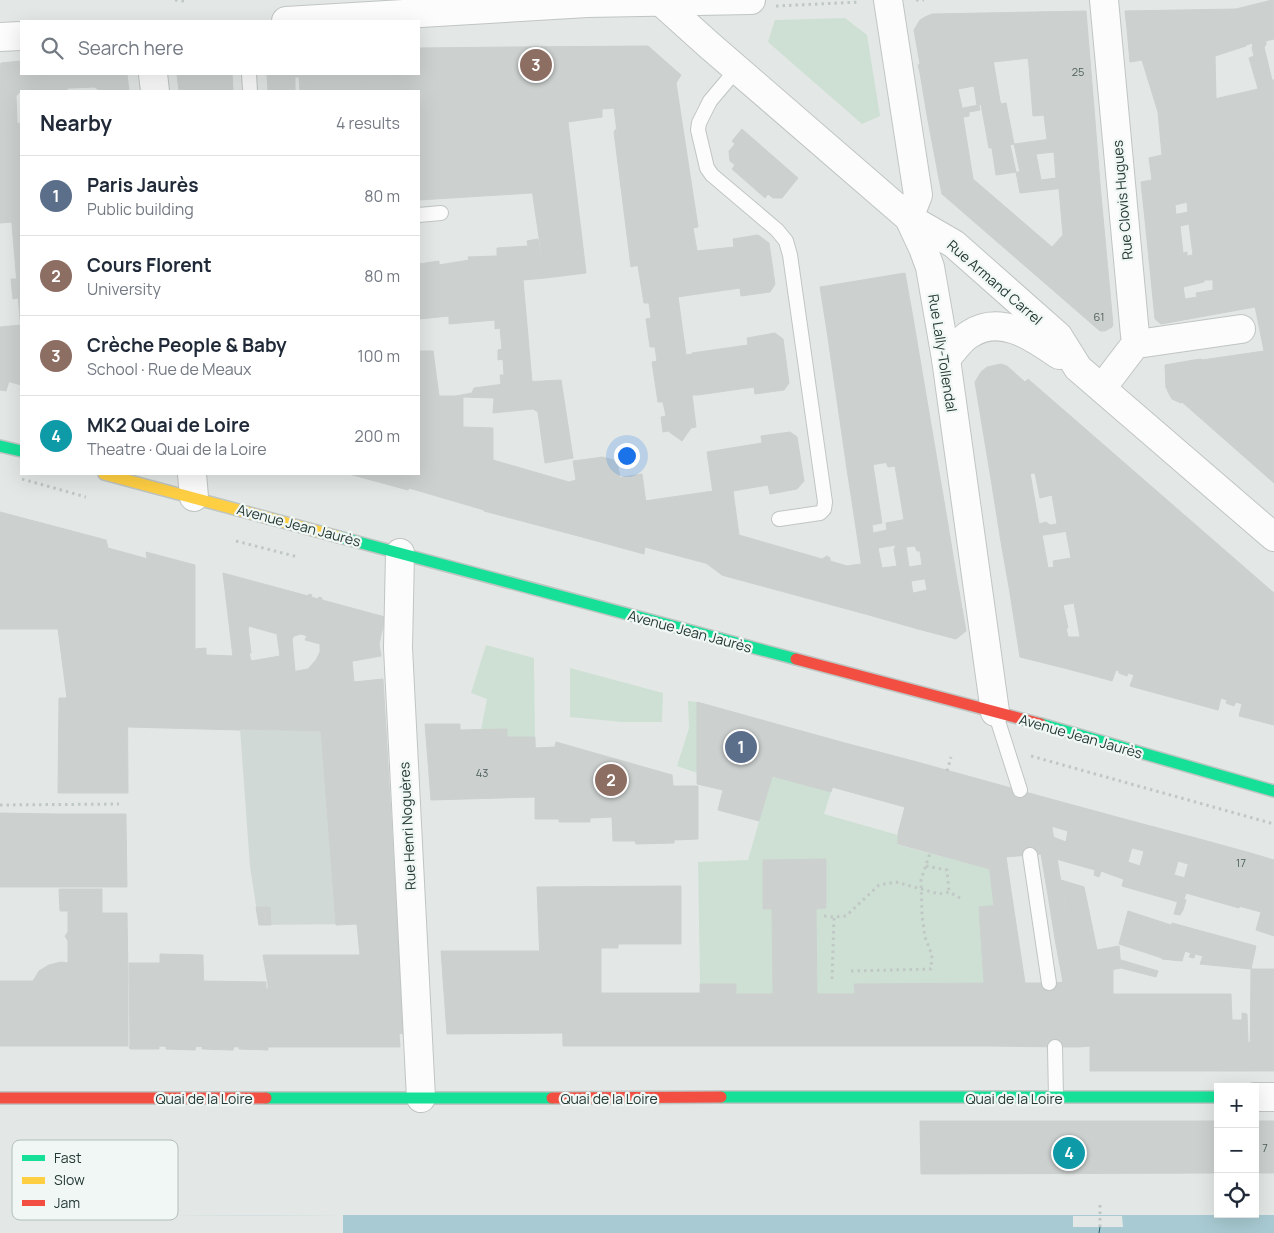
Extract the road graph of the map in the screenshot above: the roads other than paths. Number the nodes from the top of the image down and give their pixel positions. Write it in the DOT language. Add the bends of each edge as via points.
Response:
graph roads {
  1 [pos="1104,0"];
  2 [pos="660,1"];
  3 [pos="876,1"];
  4 [pos="763,3"];
  5 [pos="303,20"];
  6 [pos="20,36"];
  7 [pos="0,37"];
  8 [pos="737,69"];
  9 [pos="153,75"];
  10 [pos="249,75"];
  11 [pos="155,90"];
  12 [pos="250,90"];
  13 [pos="441,213"];
  14 [pos="420,215"];
  15 [pos="909,218"];
  16 [pos="1241,329"];
  17 [pos="1137,342"];
  18 [pos="946,359"];
  19 [pos="1078,368"];
  20 [pos="1102,388"];
  21 [pos="0,446"];
  22 [pos="20,451"];
  23 [pos="111,475"];
  24 [pos="193,486"];
  25 [pos="779,519"];
  26 [pos="1274,537"];
  27 [pos="400,553"];
  28 [pos="995,712"];
  29 [pos="1020,790"];
  30 [pos="1274,791"];
  31 [pos="1030,855"];
  32 [pos="1049,982"];
  33 [pos="1055,1047"];
  34 [pos="1214,1097"];
  35 [pos="1259,1097"];
  36 [pos="1274,1097"];
  37 [pos="0,1098"];
  38 [pos="421,1098"];
  39 [pos="1056,1098"];
  1 -- 17 [label="street, Rue Clovis Hugues"];
  2 -- 4 [label="street"];
  2 -- 5 [label="street"];
  2 -- 8 [label="street, Rue Armand Carrel"];
  3 -- 15 [label="street" via="918,195"];
  6 -- 7 [label="street"];
  8 -- 15 [label="street, Rue Armand Carrel"];
  8 -- 25 [label="lane" via="710,101 698,130 707,168 712,175 786,241 825,502 820,513"];
  9 -- 11 [label="street"];
  10 -- 12 [label="lane"];
  13 -- 14 [label="lane"];
  15 -- 18 [label="street, Rue Lally-Tollendal" via="930,267"];
  15 -- 19 [label="street, Rue Armand Carrel" via="954,244 1058,336"];
  16 -- 17 [label="street"];
  17 -- 20 [label="street"];
  18 -- 19 [label="street" via="970,334 997,325 1032,336"];
  18 -- 28 [label="street, Rue Lally-Tollendal"];
  19 -- 20 [label="street, Rue Armand Carrel"];
  20 -- 26 [label="street, Rue Armand Carrel"];
  21 -- 22 [label="main road"];
  23 -- 24 [label="main road, Avenue Jean Jaurès"];
  24 -- 27 [label="main road, Avenue Jean Jaurès"];
  27 -- 28 [label="main road, Avenue Jean Jaurès"];
  27 -- 38 [label="street, Rue Henri Noguères" via="398,648"];
  28 -- 29 [label="lane"];
  28 -- 30 [label="main road, Avenue Jean Jaurès"];
  31 -- 32 [label="lane"];
  33 -- 39 [label="lane"];
  34 -- 39 [label="main road, Quai de la Loire"];
  35 -- 36 [label="street"];
  37 -- 38 [label="main road, Quai de la Loire"];
  38 -- 39 [label="main road, Quai de la Loire"];
}
